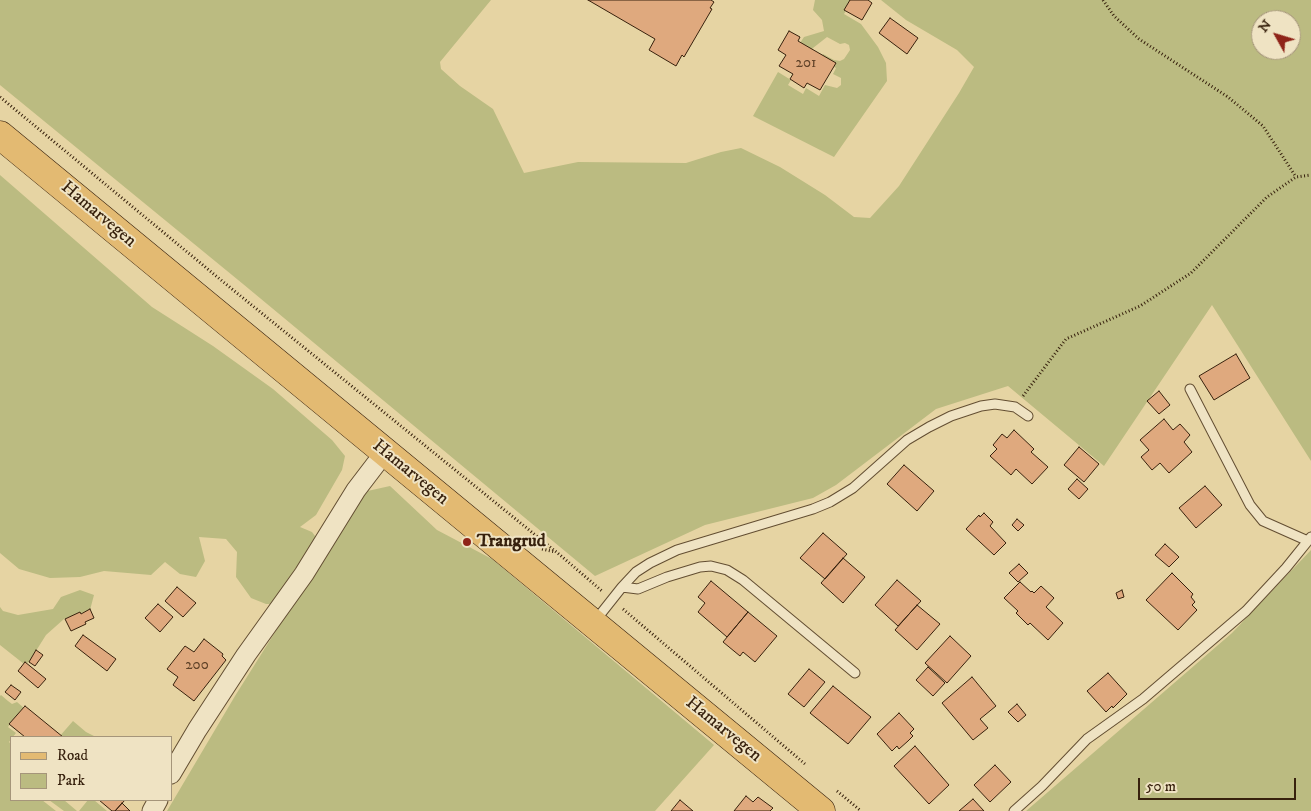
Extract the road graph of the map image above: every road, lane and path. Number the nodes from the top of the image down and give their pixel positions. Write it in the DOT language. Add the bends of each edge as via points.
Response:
graph roads {
  1 [pos="1103,0"];
  2 [pos="0,97"];
  3 [pos="0,135"];
  4 [pos="1311,174"];
  5 [pos="1296,177"];
  6 [pos="1190,389"];
  7 [pos="1015,407"];
  8 [pos="1028,416"];
  9 [pos="384,452"];
  10 [pos="1310,539"];
  11 [pos="622,587"];
  12 [pos="611,599"];
  13 [pos="593,623"];
  14 [pos="855,674"];
  15 [pos="808,767"];
  16 [pos="172,772"];
  17 [pos="831,786"];
  18 [pos="821,811"];
  19 [pos="861,811"];
  20 [pos="1014,811"];
  1 -- 5 [label="path" via="1138,40 1228,97 1262,126"];
  2 -- 12 [label="path"];
  3 -- 9 [label="main road, Hamarvegen"];
  4 -- 5 [label="path"];
  5 -- 7 [label="path" via="1267,196 1191,273 1140,306 1066,339"];
  6 -- 10 [label="lane" via="1254,510 1263,521"];
  7 -- 8 [label="lane"];
  7 -- 11 [label="lane" via="995,404 951,416 907,440 853,488 830,502 663,556 636,572"];
  9 -- 13 [label="main road, Hamarvegen"];
  9 -- 16 [label="street" via="246,655"];
  10 -- 20 [label="lane" via="1246,611 1142,699 1087,739"];
  11 -- 12 [label="lane"];
  11 -- 14 [label="lane" via="638,589 700,567 727,570"];
  12 -- 13 [label="lane"];
  12 -- 15 [label="path"];
  13 -- 18 [label="main road, Hamarvegen"];
  17 -- 19 [label="path"];
}
